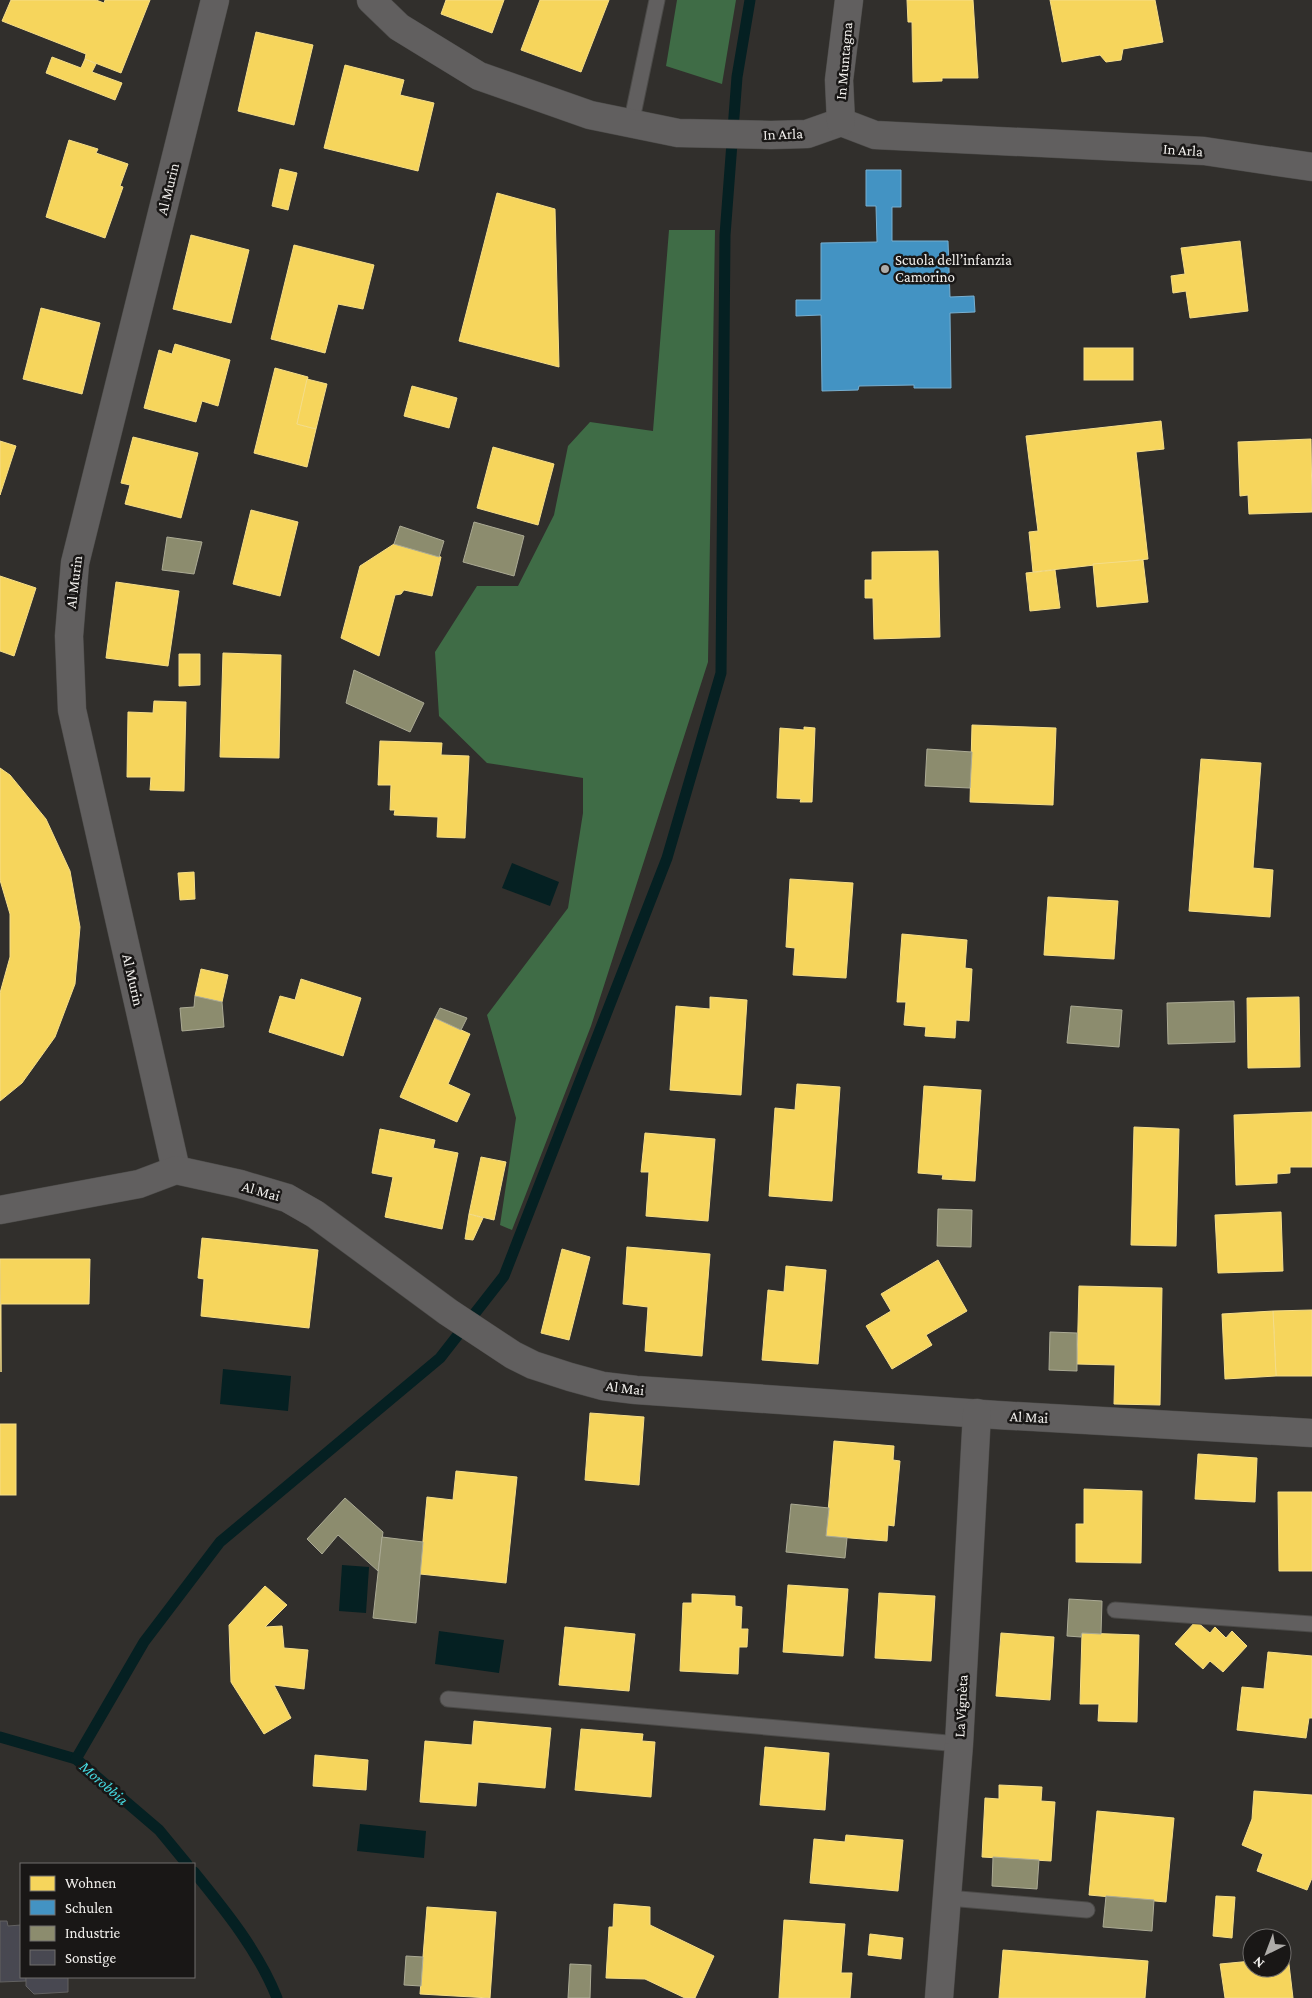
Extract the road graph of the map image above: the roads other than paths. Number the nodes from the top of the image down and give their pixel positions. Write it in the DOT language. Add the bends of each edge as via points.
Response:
graph roads {
  1 [pos="215,0"];
  2 [pos="371,0"];
  3 [pos="657,0"];
  4 [pos="849,0"];
  5 [pos="841,122"];
  6 [pos="631,124"];
  7 [pos="1312,166"];
  8 [pos="176,1170"];
  9 [pos="0,1210"];
  10 [pos="977,1413"];
  11 [pos="1312,1433"];
  12 [pos="1114,1610"];
  13 [pos="1312,1624"];
  14 [pos="448,1699"];
  15 [pos="959,1744"];
  16 [pos="948,1898"];
  17 [pos="1087,1910"];
  18 [pos="939,1998"];
  1 -- 8 [label="street, Al Murin" via="75,563 69,636 72,710"];
  2 -- 6 [label="street, In Arla" via="399,26 479,76 590,115"];
  3 -- 6 [label="lane"];
  4 -- 5 [label="street, In Muntagna" via="839,80"];
  5 -- 6 [label="street, In Arla" via="807,134 771,135 678,132"];
  5 -- 7 [label="street, In Arla" via="876,135 1204,151"];
  8 -- 9 [label="street" via="138,1184"];
  8 -- 10 [label="street, Al Mai" via="287,1198 315,1214 489,1341 534,1365 603,1386"];
  10 -- 11 [label="street, Al Mai"];
  10 -- 15 [label="street, La Vignèta"];
  12 -- 13 [label="lane"];
  14 -- 15 [label="lane"];
  15 -- 16 [label="street, La Vignèta"];
  16 -- 17 [label="lane"];
  16 -- 18 [label="street, La Vignèta"];
}
